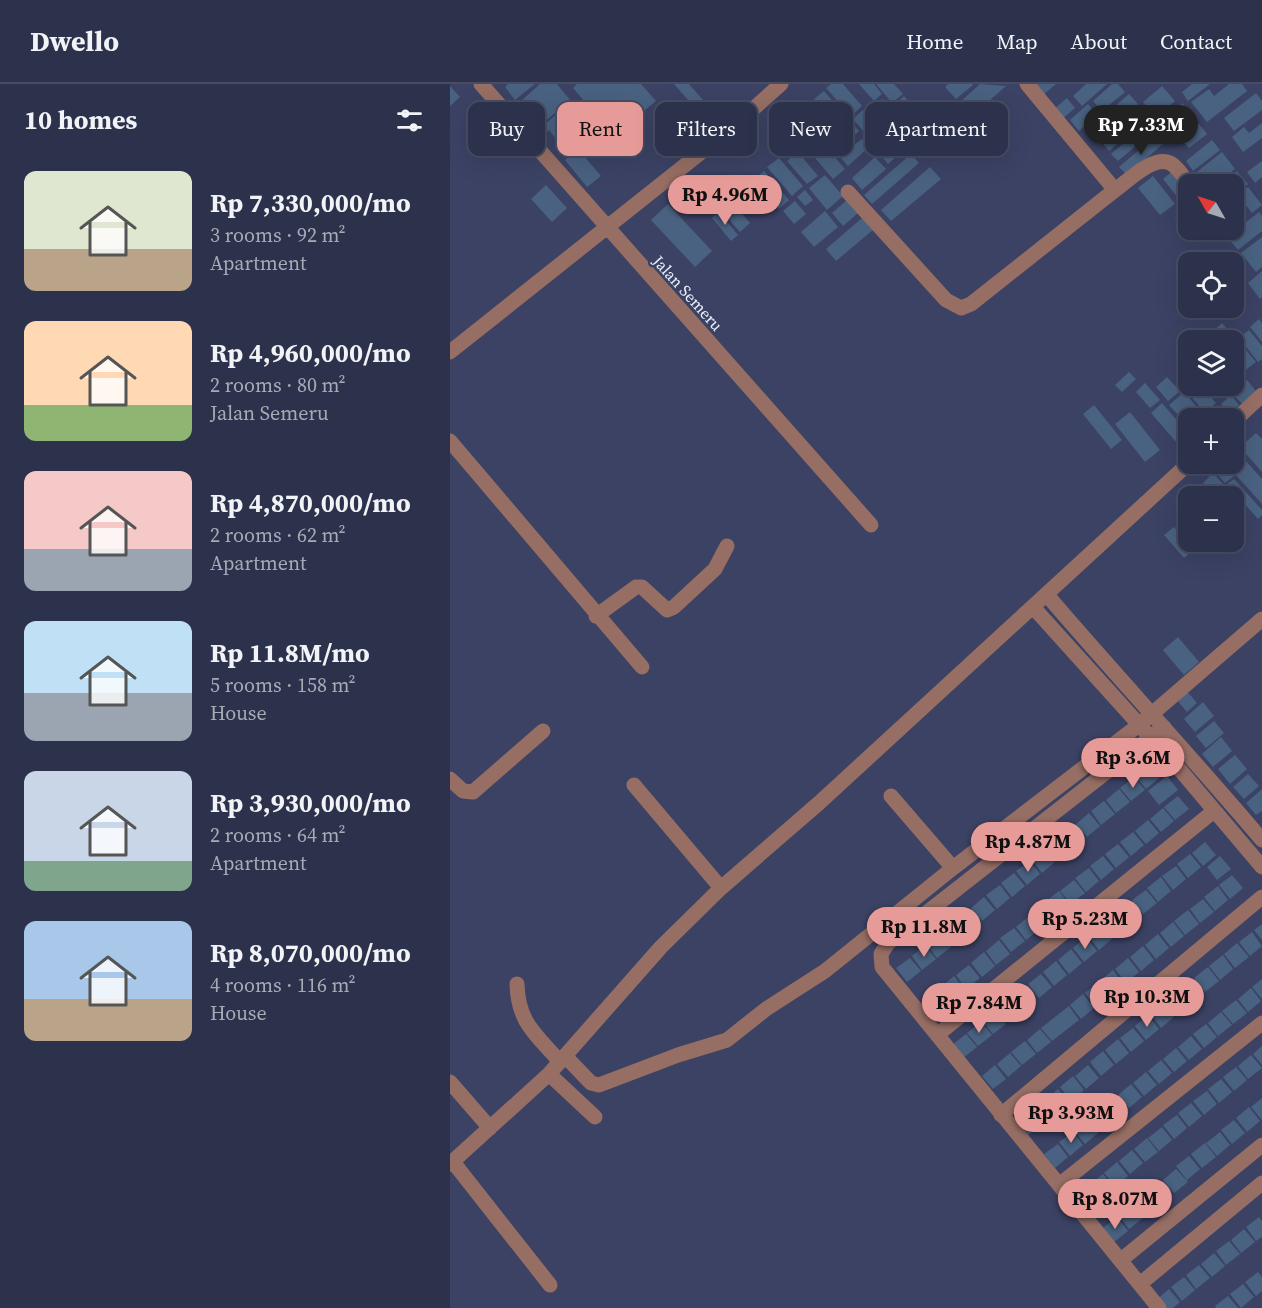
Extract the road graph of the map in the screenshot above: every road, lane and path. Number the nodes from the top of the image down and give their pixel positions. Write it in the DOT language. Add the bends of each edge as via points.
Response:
graph roads {
  1 [pos="480,84"];
  2 [pos="781,84"];
  3 [pos="1027,84"];
  4 [pos="1181,174"];
  5 [pos="1115,190"];
  6 [pos="848,192"];
  7 [pos="613,235"];
  8 [pos="450,352"];
  9 [pos="1260,401"];
  10 [pos="1244,413"];
  11 [pos="450,441"];
  12 [pos="1178,473"];
  13 [pos="870,525"];
  14 [pos="727,546"];
  15 [pos="1047,595"];
  16 [pos="1033,607"];
  17 [pos="596,616"];
  18 [pos="1262,619"];
  19 [pos="1079,632"];
  20 [pos="1067,643"];
  21 [pos="642,667"];
  22 [pos="1121,694"];
  23 [pos="1152,715"];
  24 [pos="1139,725"];
  25 [pos="1164,727"];
  26 [pos="543,731"];
  27 [pos="1150,738"];
  28 [pos="450,779"];
  29 [pos="634,785"];
  30 [pos="891,796"];
  31 [pos="1214,811"];
  32 [pos="1262,840"];
  33 [pos="1262,867"];
  34 [pos="953,868"];
  35 [pos="721,888"];
  36 [pos="1262,897"];
  37 [pos="517,984"];
  38 [pos="1262,1023"];
  39 [pos="937,1035"];
  40 [pos="558,1064"];
  41 [pos="450,1082"];
  42 [pos="1000,1115"];
  43 [pos="595,1117"];
  44 [pos="490,1128"];
  45 [pos="1261,1147"];
  46 [pos="452,1163"];
  47 [pos="1262,1183"];
  48 [pos="1059,1185"];
  49 [pos="1121,1260"];
  50 [pos="1140,1284"];
  51 [pos="550,1285"];
  52 [pos="1159,1308"];
  1 -- 7 [label="street, Jalan Semeru"];
  2 -- 7 [label="street"];
  3 -- 5 [label="street"];
  4 -- 5 [label="street" via="1163,161 1150,165"];
  5 -- 6 [label="street" via="961,308 946,300"];
  7 -- 8 [label="street"];
  7 -- 13 [label="street, Jalan Semeru"];
  9 -- 10 [label="street"];
  11 -- 17 [label="street"];
  12 -- 15 [label="street"];
  14 -- 17 [label="street" via="715,569 674,607 667,610 642,587 636,587"];
  15 -- 16 [label="street"];
  15 -- 19 [label="street"];
  16 -- 20 [label="street"];
  16 -- 35 [label="street"];
  17 -- 21 [label="street"];
  18 -- 23 [label="street"];
  19 -- 20 [label="street"];
  19 -- 22 [label="street"];
  20 -- 22 [label="street"];
  22 -- 23 [label="street"];
  22 -- 24 [label="street"];
  23 -- 24 [label="street"];
  23 -- 25 [label="street"];
  24 -- 27 [label="street"];
  24 -- 34 [label="street"];
  25 -- 27 [label="street"];
  25 -- 32 [label="street"];
  26 -- 28 [label="street" via="473,792 463,791"];
  27 -- 31 [label="street"];
  27 -- 39 [label="street" via="888,943 881,954 882,967"];
  29 -- 35 [label="street"];
  30 -- 34 [label="street"];
  31 -- 33 [label="street"];
  31 -- 39 [label="street"];
  34 -- 40 [label="street" via="825,971 727,1040 599,1084"];
  35 -- 40 [label="street" via="661,947"];
  36 -- 42 [label="street"];
  37 -- 40 [label="street" via="521,1015"];
  38 -- 48 [label="street"];
  39 -- 42 [label="street"];
  40 -- 43 [label="street"];
  40 -- 44 [label="street"];
  41 -- 44 [label="street"];
  42 -- 48 [label="street"];
  44 -- 46 [label="street"];
  45 -- 49 [label="street"];
  46 -- 51 [label="street"];
  47 -- 50 [label="street"];
  48 -- 49 [label="street"];
  49 -- 50 [label="street"];
  50 -- 52 [label="street"];
}
